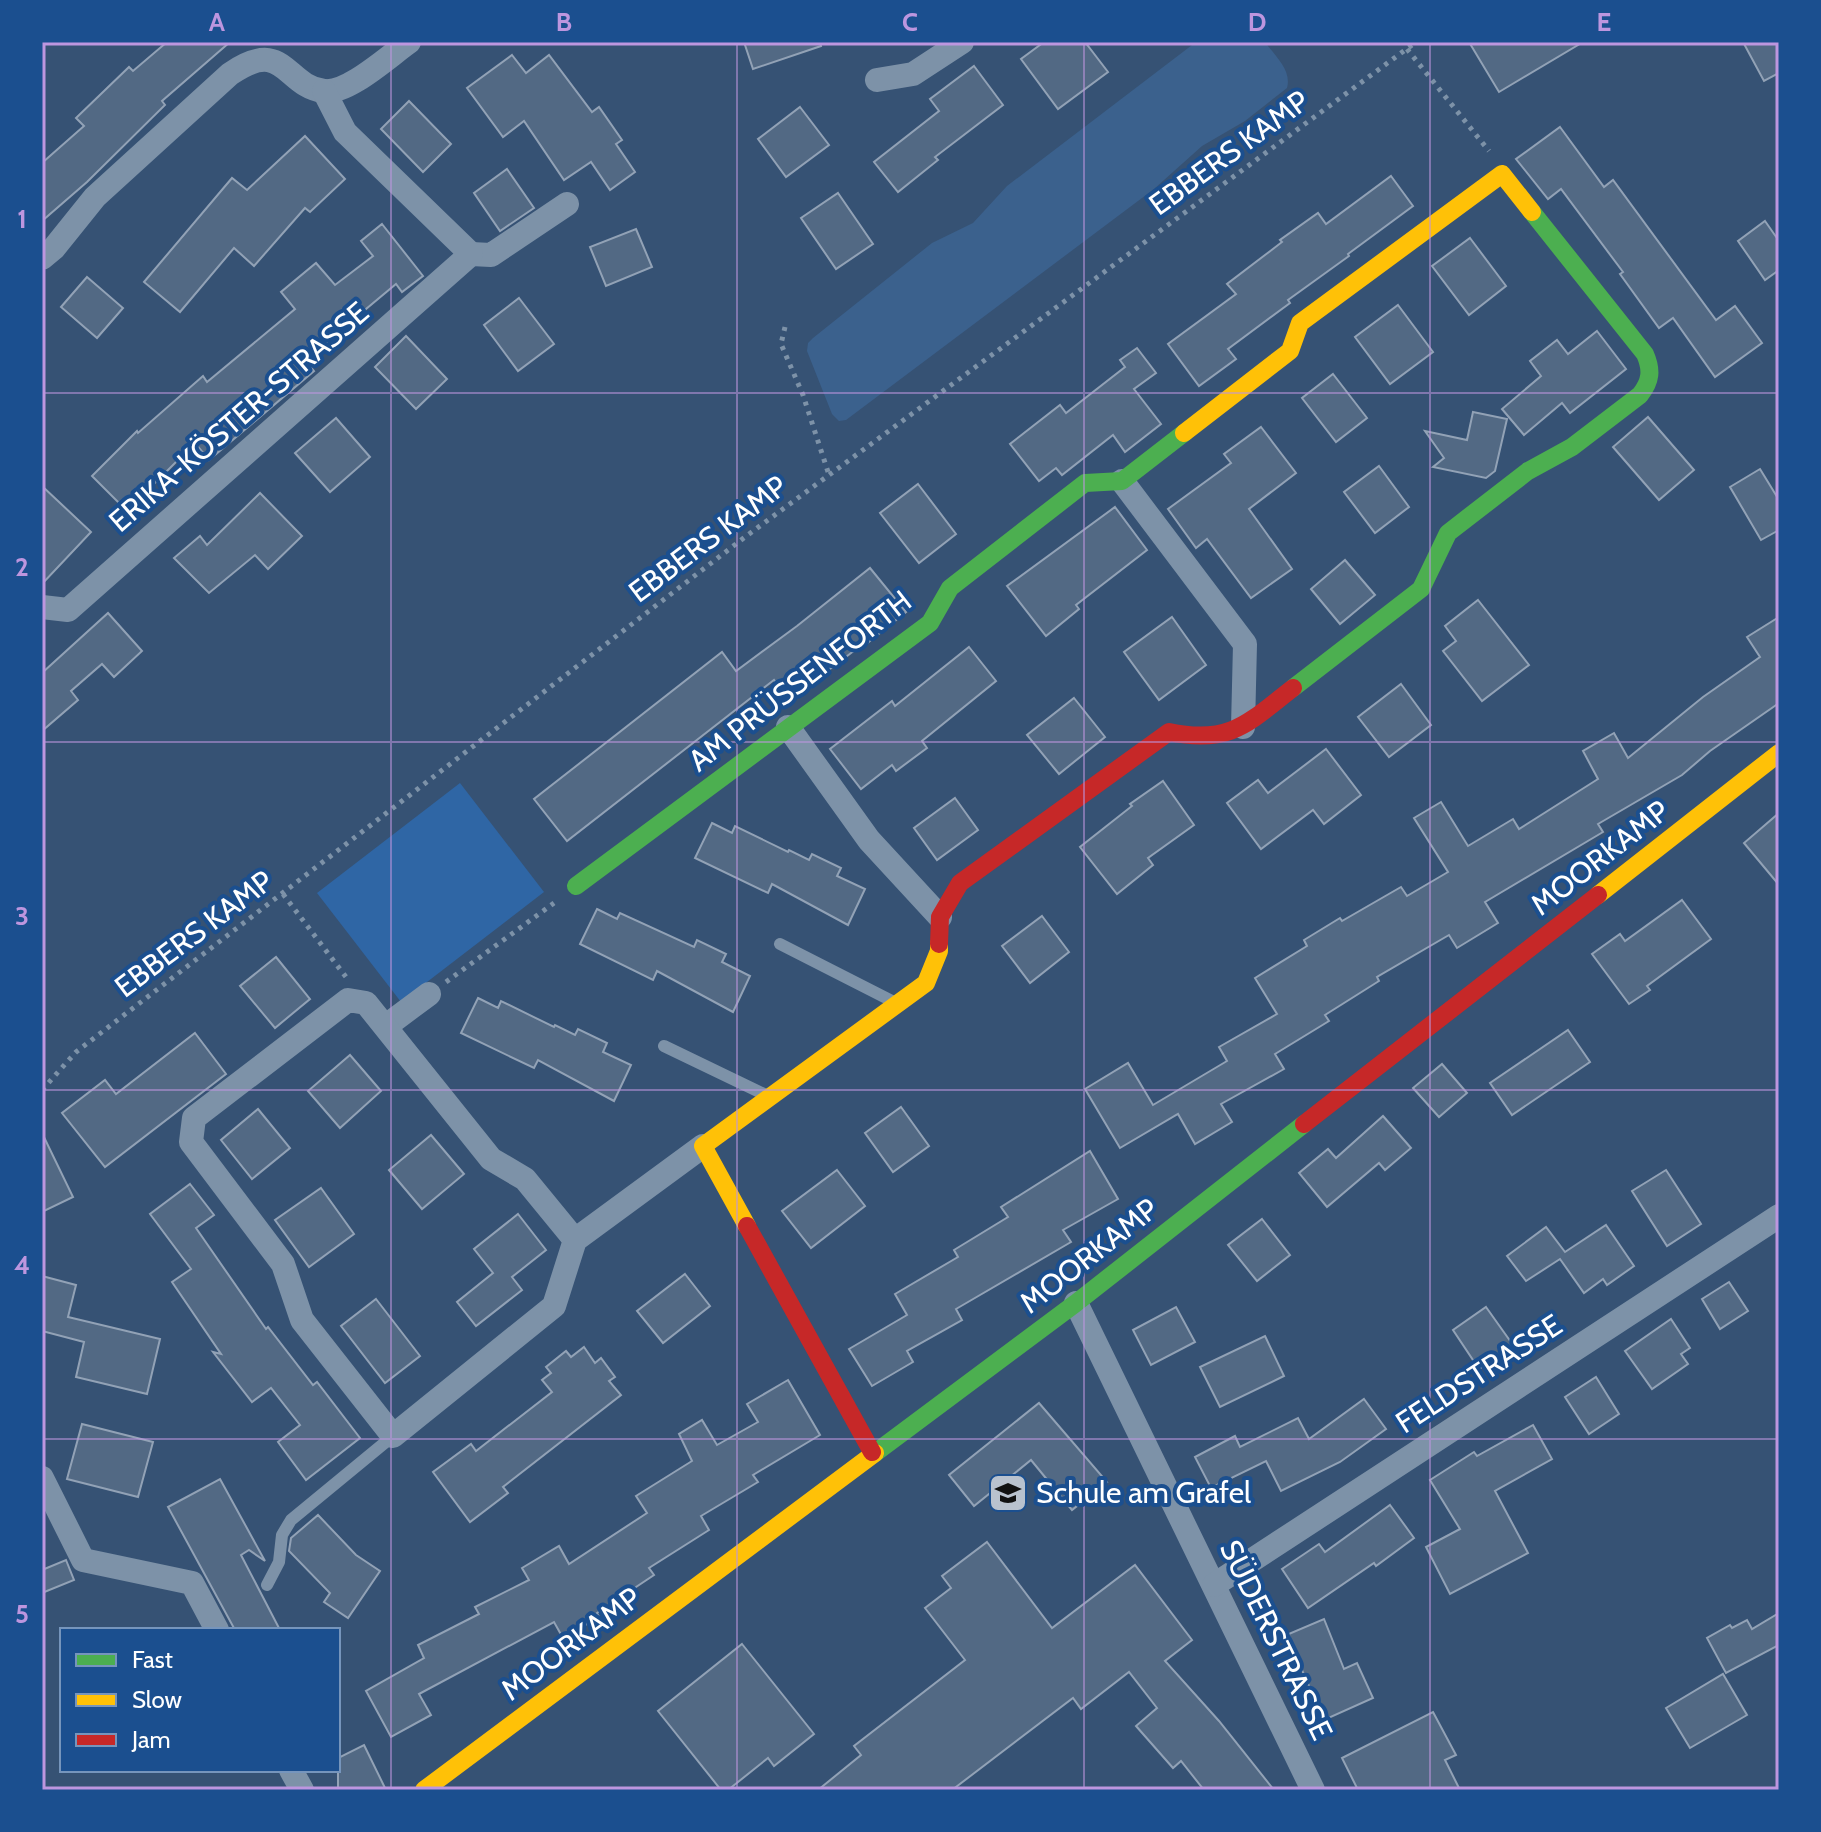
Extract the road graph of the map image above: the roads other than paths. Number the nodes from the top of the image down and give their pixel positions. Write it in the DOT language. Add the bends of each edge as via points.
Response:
graph roads {
  1 [pos="409,42"];
  2 [pos="962,42"];
  3 [pos="877,80"];
  4 [pos="324,91"];
  5 [pos="567,204"];
  6 [pos="471,254"];
  7 [pos="42,258"];
  8 [pos="1122,481"];
  9 [pos="42,607"];
  10 [pos="788,727"];
  11 [pos="1243,727"];
  12 [pos="1779,753"];
  13 [pos="576,886"];
  14 [pos="940,917"];
  15 [pos="780,944"];
  16 [pos="429,994"];
  17 [pos="896,1004"];
  18 [pos="386,1026"];
  19 [pos="664,1046"];
  20 [pos="768,1096"];
  21 [pos="703,1146"];
  22 [pos="1779,1216"];
  23 [pos="575,1240"];
  24 [pos="1076,1303"];
  25 [pos="393,1436"];
  26 [pos="872,1452"];
  27 [pos="42,1478"];
  28 [pos="267,1585"];
  29 [pos="1214,1585"];
  30 [pos="216,1628"];
  31 [pos="292,1772"];
  32 [pos="302,1790"];
  33 [pos="424,1790"];
  34 [pos="1313,1790"];
  1 -- 4 [label="street" via="342,88"];
  2 -- 3 [label="street" via="913,74"];
  4 -- 6 [label="street" via="345,132"];
  4 -- 7 [label="street" via="269,60 248,62 95,197"];
  5 -- 6 [label="street, ERIKA-KÖSTER-STRASSE" via="491,255"];
  6 -- 9 [label="street, ERIKA-KÖSTER-STRASSE" via="68,610"];
  8 -- 10 [label="street, AM PRÜSSENFORTH" via="1085,483 950,588 930,623"];
  8 -- 11 [label="street" via="1245,644"];
  8 -- 11 [label="street" via="1290,351 1300,323 1502,174 1651,364 1648,387 1448,533 1421,589"];
  10 -- 13 [label="street, AM PRÜSSENFORTH"];
  10 -- 14 [label="street" via="869,840"];
  11 -- 14 [label="street" via="1220,737 1169,732 960,883"];
  12 -- 24 [label="street, MOORKAMP"];
  14 -- 17 [label="street" via="939,951 926,983"];
  15 -- 17 [label="lane"];
  16 -- 18 [label="street"];
  17 -- 20 [label="street"];
  18 -- 23 [label="street" via="491,1159 525,1179"];
  18 -- 25 [label="street" via="366,1003 348,1000 194,1118 191,1142 283,1264 302,1320"];
  19 -- 20 [label="lane"];
  20 -- 21 [label="street"];
  21 -- 23 [label="street"];
  21 -- 26 [label="street"];
  22 -- 29 [label="street, FELDSTRASSE"];
  23 -- 25 [label="street" via="554,1306"];
  24 -- 26 [label="street, MOORKAMP"];
  24 -- 29 [label="street, SÜDERSTRASSE"];
  25 -- 28 [label="lane" via="291,1520"];
  26 -- 33 [label="street, MOORKAMP"];
  27 -- 30 [label="street" via="83,1560 192,1583"];
  29 -- 34 [label="street, SÜDERSTRASSE"];
  31 -- 32 [label="street"];
}
